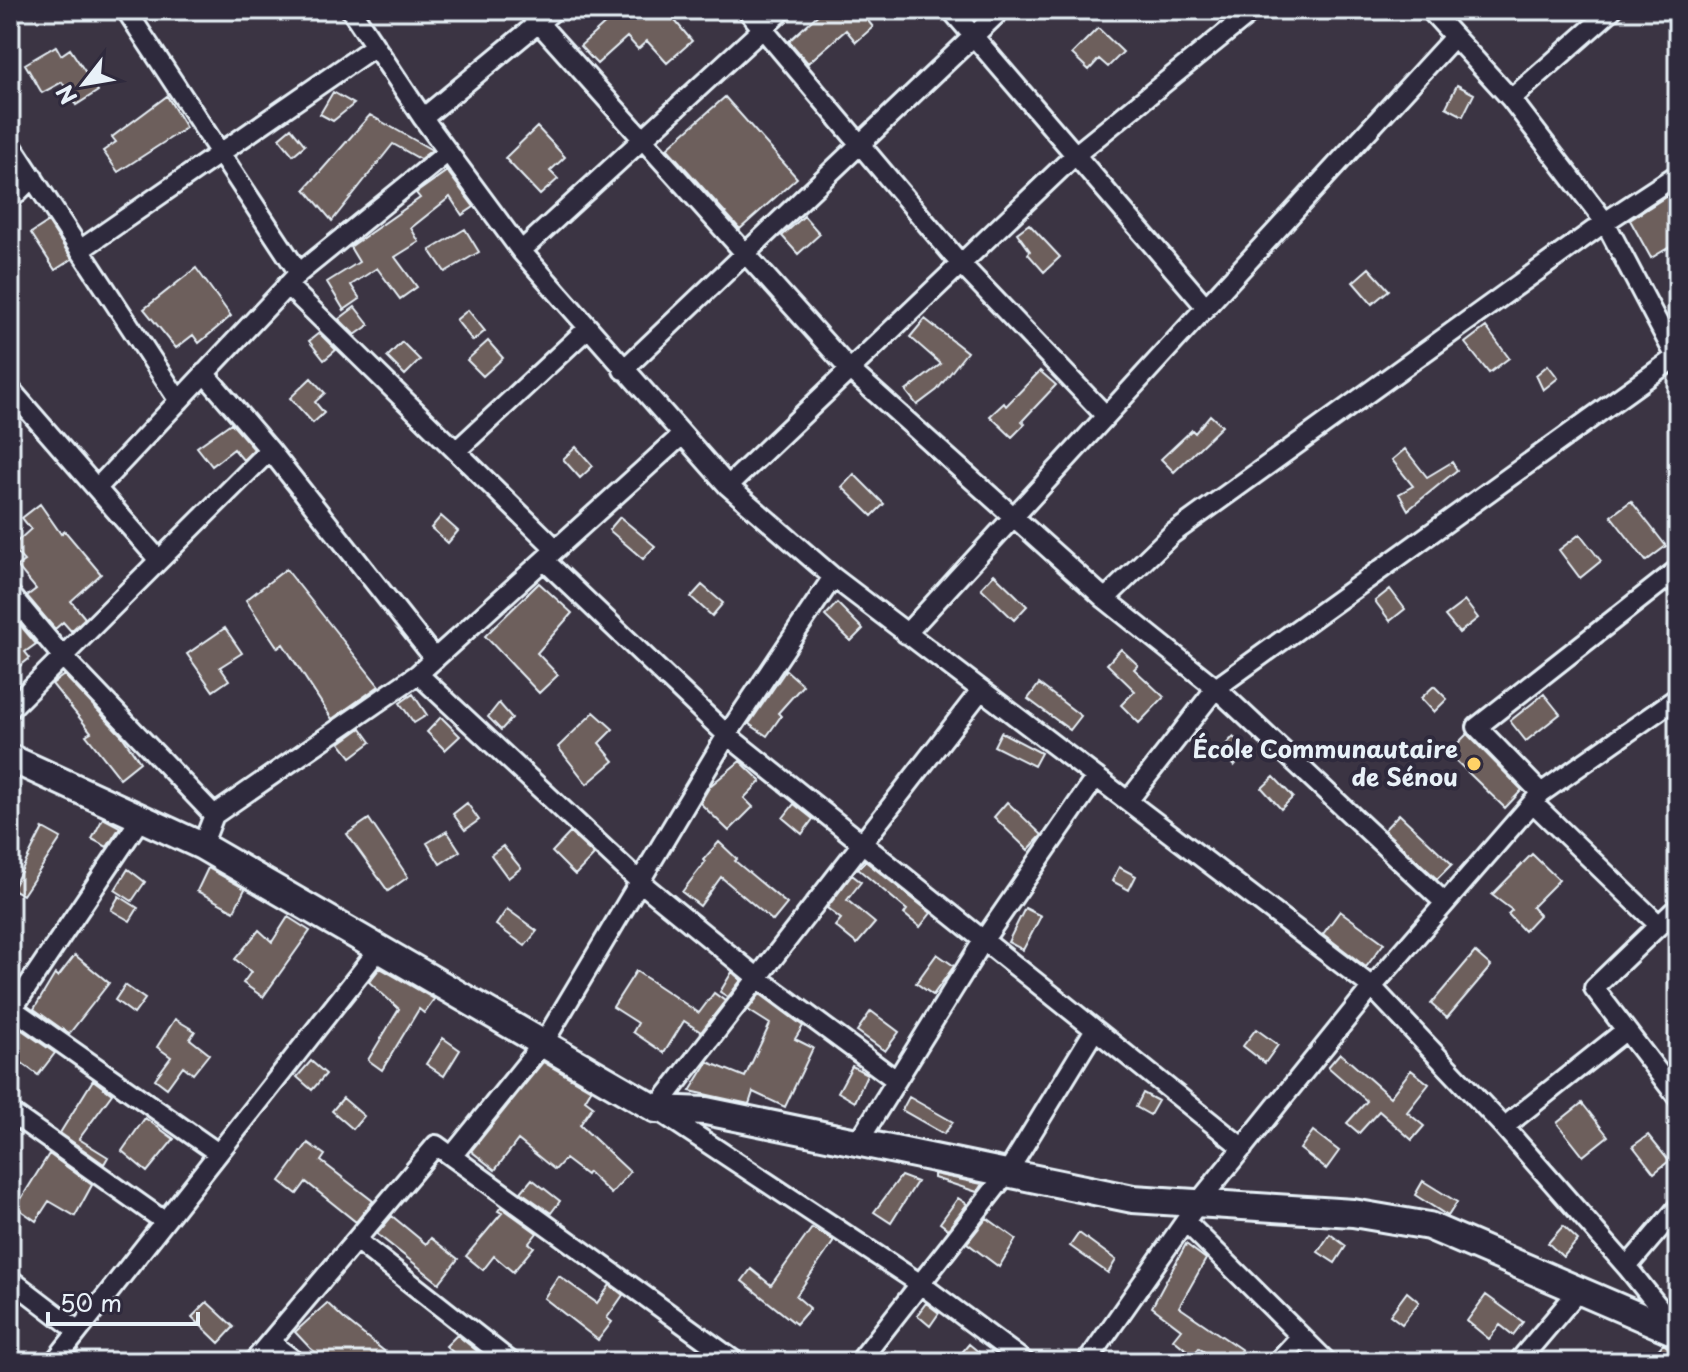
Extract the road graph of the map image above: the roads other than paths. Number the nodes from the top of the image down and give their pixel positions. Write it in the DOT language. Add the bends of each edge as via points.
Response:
graph roads {
  1 [pos="126,10"];
  2 [pos="351,10"];
  3 [pos="554,10"];
  4 [pos="747,10"];
  5 [pos="783,10"];
  6 [pos="951,10"];
  7 [pos="1001,10"];
  8 [pos="1254,10"];
  9 [pos="1430,10"];
  10 [pos="1612,10"];
  11 [pos="532,16"];
  12 [pos="762,29"];
  13 [pos="974,37"];
  14 [pos="1454,37"];
  15 [pos="375,46"];
  16 [pos="1511,99"];
  17 [pos="423,118"];
  18 [pos="641,141"];
  19 [pos="859,142"];
  20 [pos="10,143"];
  21 [pos="448,152"];
  22 [pos="220,153"];
  23 [pos="1075,155"];
  24 [pos="1678,174"];
  25 [pos="33,177"];
  26 [pos="10,200"];
  27 [pos="1605,222"];
  28 [pos="80,250"];
  29 [pos="521,251"];
  30 [pos="741,254"];
  31 [pos="959,262"];
  32 [pos="293,279"];
  33 [pos="1206,307"];
  34 [pos="588,328"];
  35 [pos="1677,359"];
  36 [pos="848,368"];
  37 [pos="623,370"];
  38 [pos="204,373"];
  39 [pos="10,389"];
  40 [pos="179,401"];
  41 [pos="1106,416"];
  42 [pos="682,435"];
  43 [pos="270,450"];
  44 [pos="456,451"];
  45 [pos="728,486"];
  46 [pos="97,488"];
  47 [pos="1014,516"];
  48 [pos="550,554"];
  49 [pos="158,559"];
  50 [pos="1678,569"];
  51 [pos="833,577"];
  52 [pos="10,594"];
  53 [pos="1105,599"];
  54 [pos="906,634"];
  55 [pos="62,656"];
  56 [pos="435,659"];
  57 [pos="418,674"];
  58 [pos="1216,688"];
  59 [pos="981,690"];
  60 [pos="1678,697"];
  61 [pos="10,709"];
  62 [pos="727,735"];
  63 [pos="10,758"];
  64 [pos="1096,777"];
  65 [pos="1537,798"];
  66 [pos="1128,801"];
  67 [pos="214,815"];
  68 [pos="141,818"];
  69 [pos="861,845"];
  70 [pos="202,846"];
  71 [pos="639,881"];
  72 [pos="1445,903"];
  73 [pos="1678,907"];
  74 [pos="1659,925"];
  75 [pos="983,941"];
  76 [pos="380,948"];
  77 [pos="758,978"];
  78 [pos="1372,987"];
  79 [pos="11,1008"];
  80 [pos="1626,1030"];
  81 [pos="1094,1031"];
  82 [pos="544,1042"];
  83 [pos="896,1080"];
  84 [pos="1678,1098"];
  85 [pos="656,1109"];
  86 [pos="10,1112"];
  87 [pos="1504,1127"];
  88 [pos="857,1144"];
  89 [pos="1243,1148"];
  90 [pos="218,1153"];
  91 [pos="452,1156"];
  92 [pos="1007,1173"];
  93 [pos="1678,1207"];
  94 [pos="1192,1212"];
  95 [pos="164,1221"];
  96 [pos="356,1240"];
  97 [pos="1627,1267"];
  98 [pos="10,1279"];
  99 [pos="919,1283"];
  100 [pos="1580,1289"];
  101 [pos="78,1331"];
  102 [pos="1678,1332"];
  103 [pos="1301,1336"];
  104 [pos="270,1342"];
  105 [pos="54,1362"];
  106 [pos="253,1362"];
  107 [pos="296,1362"];
  108 [pos="511,1362"];
  109 [pos="736,1362"];
  110 [pos="859,1362"];
  111 [pos="1025,1362"];
  112 [pos="1087,1362"];
  113 [pos="1277,1362"];
  114 [pos="1327,1362"];
  115 [pos="1518,1362"];
  1 -- 22 [label="street"];
  2 -- 15 [label="street"];
  3 -- 11 [label="street"];
  4 -- 12 [label="street"];
  5 -- 12 [label="street"];
  6 -- 13 [label="street"];
  7 -- 13 [label="street"];
  8 -- 23 [label="street"];
  9 -- 14 [label="street"];
  10 -- 16 [label="street"];
  11 -- 17 [label="street"];
  11 -- 18 [label="street"];
  12 -- 18 [label="street"];
  12 -- 19 [label="street"];
  13 -- 19 [label="street"];
  13 -- 23 [label="street"];
  14 -- 16 [label="street"];
  14 -- 33 [label="street"];
  15 -- 17 [label="street"];
  15 -- 22 [label="street"];
  16 -- 27 [label="street"];
  17 -- 21 [label="street"];
  18 -- 29 [label="street"];
  18 -- 30 [label="street"];
  19 -- 30 [label="street"];
  19 -- 31 [label="street"];
  20 -- 25 [label="street"];
  21 -- 29 [label="street"];
  21 -- 32 [label="street"];
  22 -- 28 [label="street"];
  22 -- 32 [label="street"];
  23 -- 31 [label="street"];
  23 -- 33 [label="street"];
  24 -- 27 [label="street"];
  25 -- 26 [label="street"];
  25 -- 28 [label="street"];
  27 -- 35 [label="street"];
  27 -- 53 [label="street" via="1172,534"];
  28 -- 40 [label="street"];
  29 -- 34 [label="street"];
  30 -- 36 [label="street"];
  30 -- 37 [label="street"];
  31 -- 36 [label="street"];
  31 -- 41 [label="street"];
  32 -- 38 [label="street"];
  32 -- 44 [label="street"];
  33 -- 41 [label="street"];
  34 -- 37 [label="street"];
  34 -- 44 [label="street"];
  35 -- 58 [label="street"];
  36 -- 45 [label="street"];
  36 -- 47 [label="street"];
  37 -- 42 [label="street"];
  38 -- 40 [label="street"];
  38 -- 43 [label="street"];
  39 -- 46 [label="street"];
  40 -- 46 [label="street"];
  41 -- 47 [label="street"];
  42 -- 45 [label="street"];
  42 -- 48 [label="street"];
  43 -- 49 [label="street"];
  43 -- 56 [label="street"];
  44 -- 48 [label="street"];
  45 -- 51 [label="street"];
  46 -- 49 [label="street"];
  47 -- 53 [label="street"];
  47 -- 54 [label="street"];
  48 -- 56 [label="street"];
  48 -- 62 [label="street"];
  49 -- 55 [label="street"];
  50 -- 65 [label="street" via="1477,727"];
  51 -- 54 [label="street"];
  51 -- 62 [label="street"];
  52 -- 55 [label="street"];
  53 -- 58 [label="street"];
  54 -- 59 [label="street"];
  55 -- 61 [label="street"];
  55 -- 67 [label="street"];
  56 -- 57 [label="street"];
  57 -- 67 [label="street"];
  57 -- 71 [label="street"];
  58 -- 66 [label="street"];
  58 -- 72 [label="street"];
  59 -- 64 [label="street"];
  59 -- 69 [label="street"];
  60 -- 65 [label="street"];
  62 -- 69 [label="street"];
  62 -- 71 [label="street"];
  63 -- 68 [label="street"];
  64 -- 66 [label="street"];
  64 -- 75 [label="street"];
  65 -- 72 [label="street"];
  65 -- 74 [label="street"];
  66 -- 78 [label="street"];
  67 -- 70 [label="street"];
  68 -- 70 [label="street"];
  68 -- 79 [label="street"];
  69 -- 75 [label="street"];
  69 -- 77 [label="street"];
  70 -- 76 [label="street"];
  71 -- 77 [label="street"];
  71 -- 82 [label="street"];
  72 -- 78 [label="street"];
  73 -- 74 [label="street"];
  74 -- 80 [label="street" via="1594,988"];
  75 -- 81 [label="street"];
  75 -- 83 [label="street"];
  76 -- 82 [label="street"];
  76 -- 90 [label="street"];
  77 -- 83 [label="street"];
  77 -- 85 [label="street"];
  78 -- 87 [label="street"];
  78 -- 89 [label="street"];
  79 -- 90 [label="street"];
  80 -- 84 [label="street"];
  80 -- 87 [label="street"];
  81 -- 89 [label="street"];
  81 -- 92 [label="street"];
  82 -- 85 [label="street"];
  82 -- 91 [label="street"];
  83 -- 88 [label="street"];
  85 -- 88 [label="street" via="706,1111"];
  85 -- 99 [label="street"];
  86 -- 95 [label="street"];
  87 -- 97 [label="street"];
  88 -- 92 [label="street"];
  89 -- 94 [label="street"];
  90 -- 95 [label="street"];
  91 -- 96 [label="street" via="436,1145"];
  91 -- 109 [label="street"];
  92 -- 94 [label="street"];
  92 -- 99 [label="street"];
  93 -- 97 [label="street"];
  94 -- 100 [label="street" via="1353,1213 1429,1226"];
  94 -- 103 [label="street"];
  94 -- 112 [label="street"];
  95 -- 101 [label="street"];
  96 -- 104 [label="street"];
  96 -- 108 [label="street"];
  97 -- 102 [label="street"];
  98 -- 101 [label="street"];
  99 -- 110 [label="street"];
  99 -- 111 [label="street"];
  100 -- 102 [label="street"];
  100 -- 115 [label="street"];
  101 -- 105 [label="street"];
  103 -- 113 [label="street"];
  103 -- 114 [label="street"];
  104 -- 106 [label="street"];
  104 -- 107 [label="street"];
}
